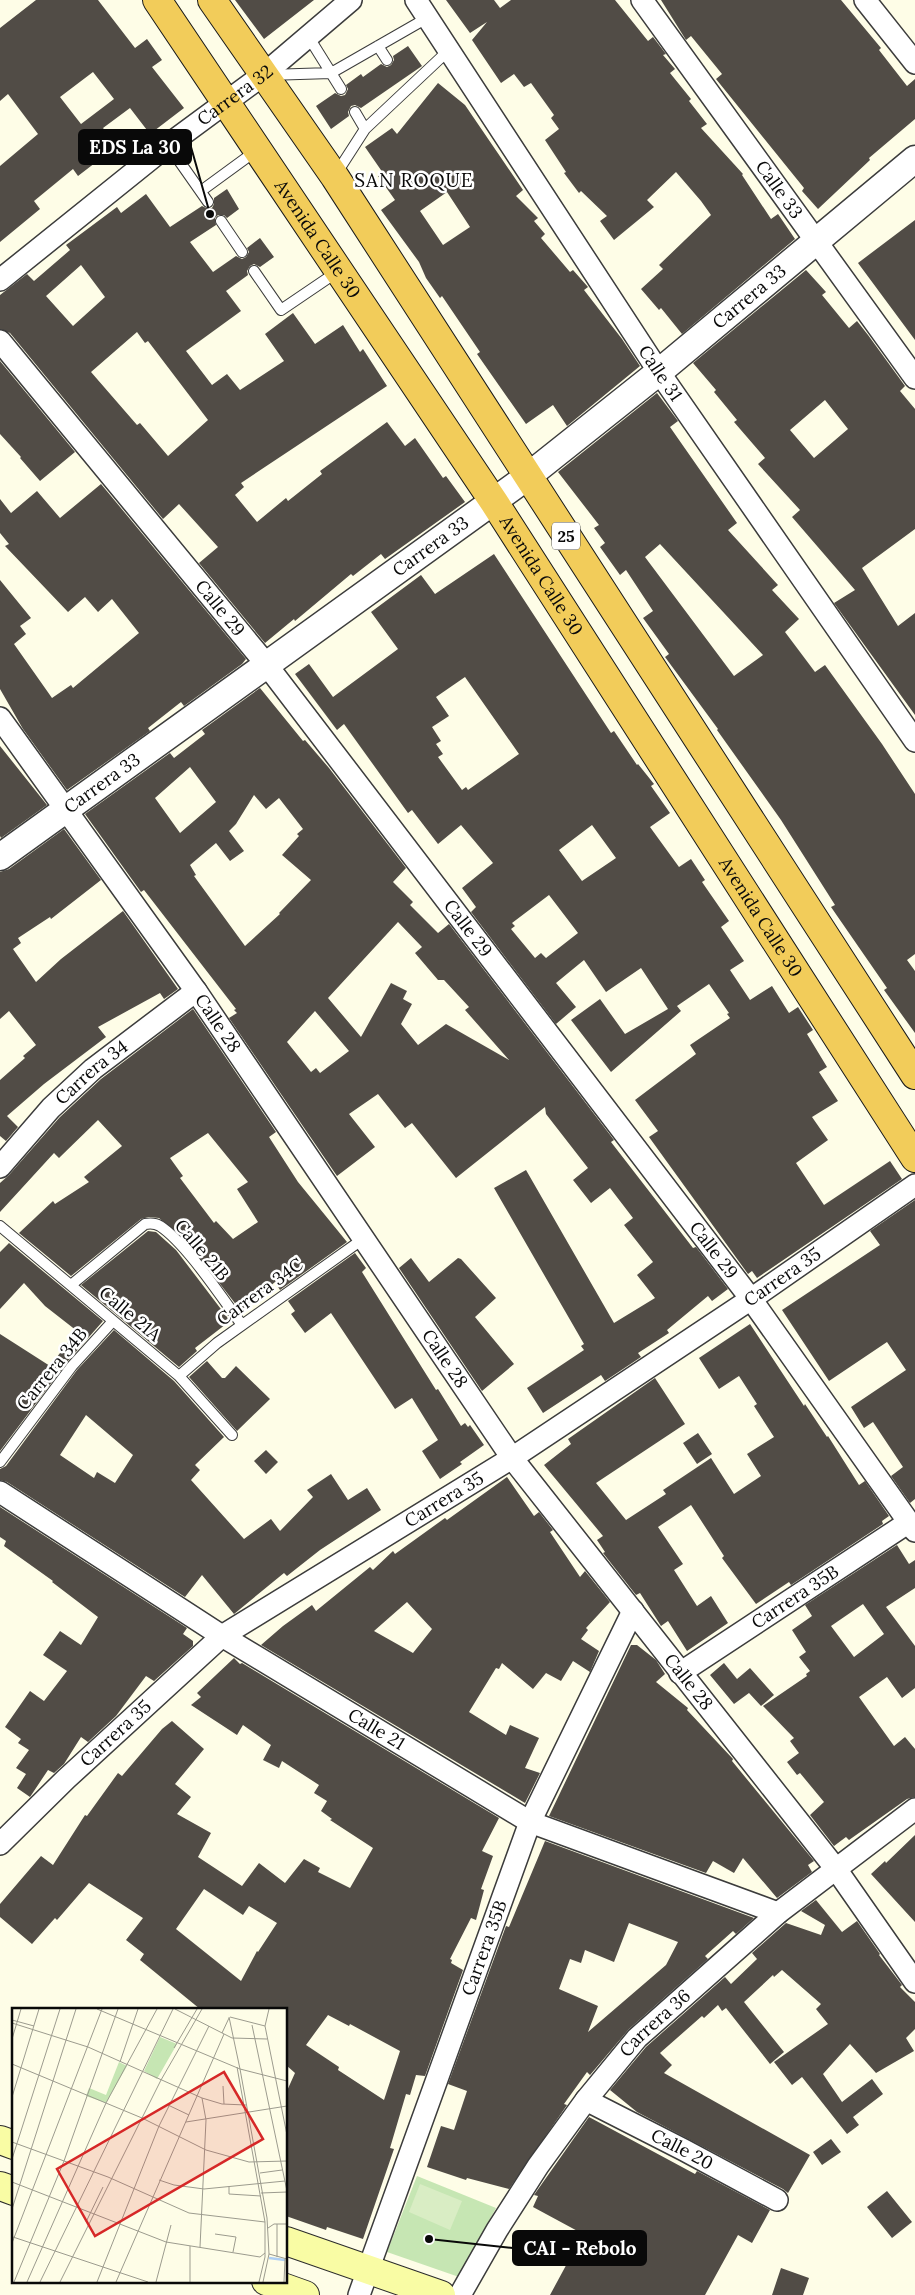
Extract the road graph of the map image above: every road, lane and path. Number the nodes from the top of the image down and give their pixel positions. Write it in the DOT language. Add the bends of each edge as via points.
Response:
graph roads {
  1 [pos="157,0"];
  2 [pos="212,0"];
  3 [pos="350,0"];
  4 [pos="416,0"];
  5 [pos="642,0"];
  6 [pos="864,0"];
  7 [pos="428,18"];
  8 [pos="308,36"];
  9 [pos="378,46"];
  10 [pos="449,50"];
  11 [pos="387,60"];
  12 [pos="915,64"];
  13 [pos="331,73"];
  14 [pos="263,75"];
  15 [pos="341,89"];
  16 [pos="225,103"];
  17 [pos="355,112"];
  18 [pos="365,129"];
  19 [pos="168,144"];
  20 [pos="257,149"];
  21 [pos="915,159"];
  22 [pos="334,177"];
  23 [pos="202,192"];
  24 [pos="208,202"];
  25 [pos="221,221"];
  26 [pos="815,242"];
  27 [pos="242,252"];
  28 [pos="254,271"];
  29 [pos="338,272"];
  30 [pos="0,280"];
  31 [pos="0,341"];
  32 [pos="659,372"];
  33 [pos="915,378"];
  34 [pos="527,477"];
  35 [pos="494,502"];
  36 [pos="266,664"];
  37 [pos="0,718"];
  38 [pos="915,741"];
  39 [pos="66,808"];
  40 [pos="0,856"];
  41 [pos="196,991"];
  42 [pos="915,1075"];
  43 [pos="915,1158"];
  44 [pos="0,1167"];
  45 [pos="915,1185"];
  46 [pos="0,1226"];
  47 [pos="362,1239"];
  48 [pos="71,1285"];
  49 [pos="751,1299"];
  50 [pos="112,1321"];
  51 [pos="242,1325"];
  52 [pos="179,1376"];
  53 [pos="232,1435"];
  54 [pos="512,1458"];
  55 [pos="0,1462"];
  56 [pos="0,1492"];
  57 [pos="912,1526"];
  58 [pos="633,1611"];
  59 [pos="222,1636"];
  60 [pos="680,1673"];
  61 [pos="915,1809"];
  62 [pos="530,1822"];
  63 [pos="0,1844"];
  64 [pos="836,1869"];
  65 [pos="778,1913"];
  66 [pos="915,1982"];
  67 [pos="586,2100"];
  68 [pos="0,2140"];
  69 [pos="12,2144"];
  70 [pos="0,2186"];
  71 [pos="12,2190"];
  72 [pos="776,2200"];
  73 [pos="288,2242"];
  74 [pos="368,2270"];
  75 [pos="269,2282"];
  76 [pos="305,2295"];
  77 [pos="359,2295"];
  78 [pos="441,2295"];
  79 [pos="460,2295"];
  1 -- 16 [label="highway, Avenida Calle 30 / 25"];
  2 -- 14 [label="highway, 25"];
  3 -- 8 [label="street, Carrera 32"];
  4 -- 7 [label="street, Calle 31"];
  5 -- 26 [label="street, Calle 33"];
  6 -- 12 [label="street"];
  7 -- 9 [label="lane"];
  7 -- 10 [label="street, Calle 31"];
  8 -- 13 [label="lane"];
  8 -- 14 [label="street, Carrera 32"];
  9 -- 11 [label="lane"];
  9 -- 13 [label="lane"];
  10 -- 18 [label="lane" via="404,85"];
  10 -- 32 [label="street, Calle 31"];
  13 -- 14 [label="lane"];
  13 -- 15 [label="lane"];
  14 -- 16 [label="street, Carrera 32"];
  14 -- 22 [label="highway, 25"];
  16 -- 19 [label="street, Carrera 32"];
  16 -- 20 [label="highway, Avenida Calle 30 / 25"];
  17 -- 18 [label="lane"];
  18 -- 22 [label="lane"];
  19 -- 23 [label="lane"];
  19 -- 30 [label="street, Carrera 32"];
  20 -- 23 [label="lane"];
  20 -- 29 [label="highway, Avenida Calle 30 / 25"];
  21 -- 26 [label="street, Carrera 33"];
  22 -- 34 [label="highway, 25"];
  23 -- 24 [label="lane"];
  25 -- 27 [label="lane"];
  26 -- 32 [label="street, Carrera 33"];
  26 -- 33 [label="street, Calle 33"];
  28 -- 29 [label="lane" via="281,310"];
  29 -- 35 [label="highway, Avenida Calle 30 / 25"];
  31 -- 36 [label="street, Calle 29"];
  32 -- 34 [label="street, Carrera 33"];
  32 -- 38 [label="street, Calle 31"];
  34 -- 35 [label="street, Carrera 33"];
  34 -- 42 [label="highway, 25"];
  35 -- 36 [label="street, Carrera 33"];
  35 -- 43 [label="highway, Avenida Calle 30 / 25"];
  36 -- 39 [label="street, Carrera 33"];
  36 -- 49 [label="street, Calle 29"];
  37 -- 39 [label="street, Calle 28"];
  39 -- 40 [label="street, Carrera 33"];
  39 -- 41 [label="street, Calle 28"];
  41 -- 44 [label="street, Carrera 34" via="93,1069 51,1108"];
  41 -- 47 [label="street, Calle 28"];
  45 -- 49 [label="street, Carrera 35"];
  46 -- 48 [label="lane, Calle 21A"];
  47 -- 51 [label="lane, Carrera 34C"];
  47 -- 54 [label="street, Calle 28"];
  48 -- 50 [label="lane, Calle 21A"];
  48 -- 51 [label="lane, Calle 21B" via="145,1224 154,1223 183,1248"];
  49 -- 54 [label="street, Carrera 35"];
  49 -- 57 [label="street, Calle 29"];
  50 -- 52 [label="lane, Calle 21A"];
  50 -- 55 [label="lane, Carrera 34B" via="72,1366"];
  51 -- 52 [label="lane, Carrera 34C"];
  52 -- 53 [label="lane, Calle 21A"];
  54 -- 58 [label="street, Calle 28"];
  54 -- 59 [label="street, Carrera 35"];
  56 -- 59 [label="street, Calle 21"];
  57 -- 60 [label="street, Carrera 35B"];
  58 -- 60 [label="street, Calle 28"];
  58 -- 62 [label="street, Carrera 35B"];
  59 -- 62 [label="street, Calle 21"];
  59 -- 63 [label="street, Carrera 35"];
  60 -- 64 [label="street, Calle 28"];
  61 -- 64 [label="street, Carrera 36"];
  62 -- 65 [label="street, Calle 21"];
  62 -- 74 [label="street, Carrera 35B"];
  64 -- 65 [label="street, Carrera 36"];
  64 -- 66 [label="street, Calle 28"];
  65 -- 67 [label="street, Carrera 36" via="637,2038"];
  67 -- 72 [label="street, Calle 20"];
  67 -- 79 [label="street, Carrera 36" via="533,2174"];
  68 -- 69 [label="main road"];
  70 -- 71 [label="main road"];
  73 -- 74 [label="main road"];
  74 -- 77 [label="street, Carrera 35B"];
  74 -- 78 [label="main road"];
  75 -- 76 [label="main road"];
}
